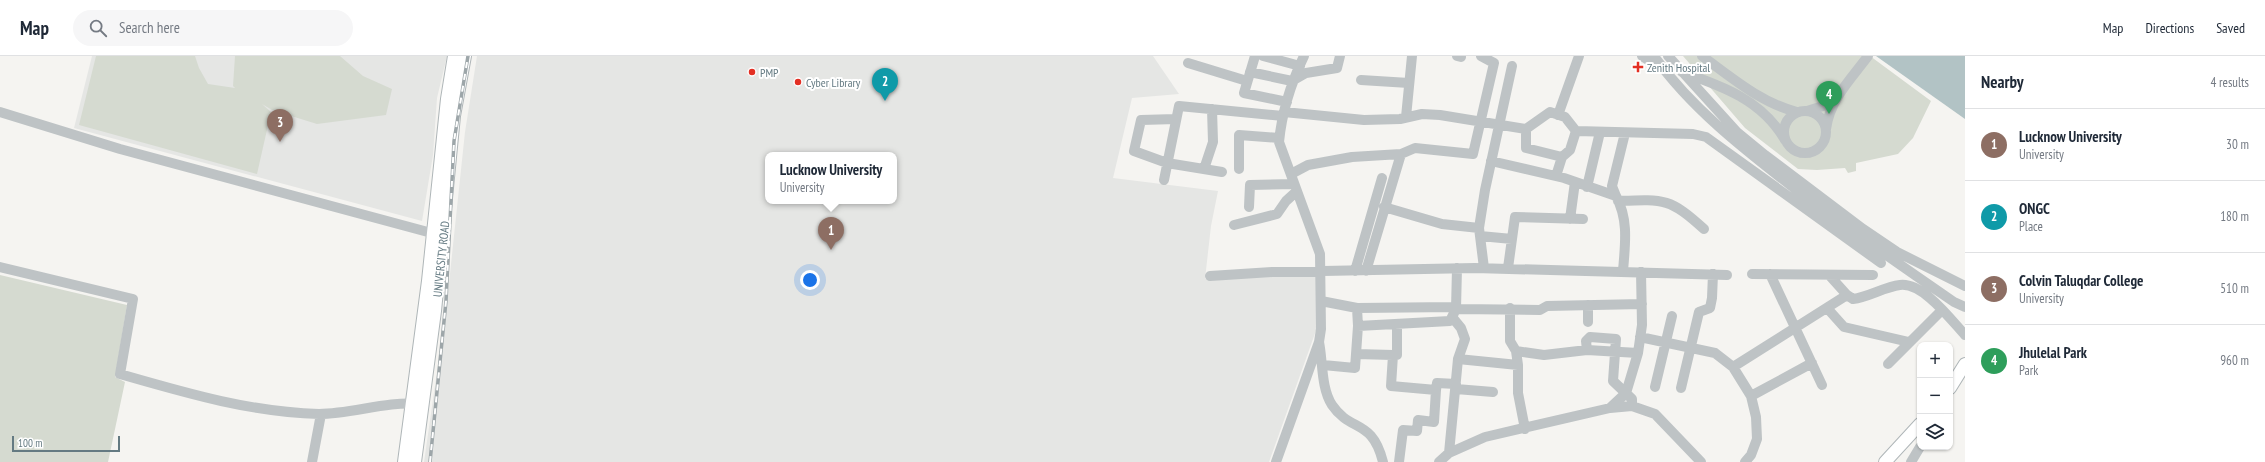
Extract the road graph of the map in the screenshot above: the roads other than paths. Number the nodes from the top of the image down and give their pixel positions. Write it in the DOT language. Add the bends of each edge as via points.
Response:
graph roads {
  1 [pos="454,56"];
  2 [pos="465,56"];
  3 [pos="1255,56"];
  4 [pos="1263,56"];
  5 [pos="1304,56"];
  6 [pos="1340,56"];
  7 [pos="1412,56"];
  8 [pos="1481,56"];
  9 [pos="1579,56"];
  10 [pos="1642,56"];
  11 [pos="1654,56"];
  12 [pos="1668,56"];
  13 [pos="1702,56"];
  14 [pos="1868,56"];
  15 [pos="1496,60"];
  16 [pos="1188,63"];
  17 [pos="1300,66"];
  18 [pos="1512,66"];
  19 [pos="1663,69"];
  20 [pos="1681,71"];
  21 [pos="1249,77"];
  22 [pos="1361,80"];
  23 [pos="1292,81"];
  24 [pos="1409,83"];
  25 [pos="1838,95"];
  26 [pos="1212,109"];
  27 [pos="1284,110"];
  28 [pos="1802,111"];
  29 [pos="0,112"];
  30 [pos="1558,115"];
  31 [pos="1406,117"];
  32 [pos="1176,119"];
  33 [pos="1480,121"];
  34 [pos="1500,124"];
  35 [pos="1526,129"];
  36 [pos="1826,129"];
  37 [pos="1576,131"];
  38 [pos="1600,132"];
  39 [pos="1625,133"];
  40 [pos="1732,137"];
  41 [pos="1279,138"];
  42 [pos="1785,140"];
  43 [pos="1401,154"];
  44 [pos="1562,157"];
  45 [pos="1491,161"];
  46 [pos="1167,163"];
  47 [pos="1204,169"];
  48 [pos="1239,169"];
  49 [pos="1222,172"];
  50 [pos="1291,174"];
  51 [pos="1560,177"];
  52 [pos="1382,178"];
  53 [pos="1164,180"];
  54 [pos="1575,182"];
  55 [pos="1587,187"];
  56 [pos="1296,188"];
  57 [pos="1779,189"];
  58 [pos="1617,198"];
  59 [pos="1249,207"];
  60 [pos="1384,207"];
  61 [pos="1570,219"];
  62 [pos="1583,219"];
  63 [pos="1234,225"];
  64 [pos="1704,229"];
  65 [pos="1479,232"];
  66 [pos="438,235"];
  67 [pos="1512,239"];
  68 [pos="1881,263"];
  69 [pos="0,267"];
  70 [pos="1457,268"];
  71 [pos="1484,268"];
  72 [pos="1508,268"];
  73 [pos="1355,271"];
  74 [pos="1366,271"];
  75 [pos="1623,271"];
  76 [pos="1320,272"];
  77 [pos="1641,272"];
  78 [pos="1713,274"];
  79 [pos="1727,274"];
  80 [pos="1752,274"];
  81 [pos="1770,274"];
  82 [pos="1829,275"];
  83 [pos="1872,275"];
  84 [pos="1210,276"];
  85 [pos="1965,286"];
  86 [pos="1847,295"];
  87 [pos="1321,301"];
  88 [pos="1642,304"];
  89 [pos="1588,305"];
  90 [pos="1965,307"];
  91 [pos="1357,308"];
  92 [pos="1510,308"];
  93 [pos="1827,308"];
  94 [pos="1942,310"];
  95 [pos="1454,311"];
  96 [pos="1672,316"];
  97 [pos="428,318"];
  98 [pos="1588,322"];
  99 [pos="1397,324"];
  100 [pos="1358,326"];
  101 [pos="1797,328"];
  102 [pos="1965,335"];
  103 [pos="1640,337"];
  104 [pos="1319,342"];
  105 [pos="1909,342"];
  106 [pos="1666,343"];
  107 [pos="1690,348"];
  108 [pos="1615,350"];
  109 [pos="1516,351"];
  110 [pos="1356,354"];
  111 [pos="1638,354"];
  112 [pos="1392,355"];
  113 [pos="1458,359"];
  114 [pos="1812,363"];
  115 [pos="1888,364"];
  116 [pos="1323,365"];
  117 [pos="1518,366"];
  118 [pos="1964,366"];
  119 [pos="1733,367"];
  120 [pos="1953,383"];
  121 [pos="1822,386"];
  122 [pos="1456,387"];
  123 [pos="1655,387"];
  124 [pos="1681,388"];
  125 [pos="1436,390"];
  126 [pos="1493,392"];
  127 [pos="1626,393"];
  128 [pos="1751,396"];
  129 [pos="411,403"];
  130 [pos="423,404"];
  131 [pos="1632,406"];
  132 [pos="1610,408"];
  133 [pos="321,414"];
  134 [pos="1917,427"];
  135 [pos="1525,429"];
  136 [pos="1918,450"];
  137 [pos="1449,453"];
  138 [pos="312,462"];
  139 [pos="404,462"];
  140 [pos="415,462"];
  141 [pos="1276,462"];
  142 [pos="1382,462"];
  143 [pos="1399,462"];
  144 [pos="1439,462"];
  145 [pos="1701,462"];
  146 [pos="1745,462"];
  147 [pos="1885,462"];
  148 [pos="1911,462"];
  1 -- 66 [label="main road, UNIVERSITY ROAD"];
  2 -- 66 [label="main road, UNIVERSITY ROAD"];
  3 -- 21 [label="street"];
  4 -- 17 [label="street"];
  5 -- 17 [label="street"];
  6 -- 23 [label="street" via="1337,68 1306,73"];
  7 -- 24 [label="street"];
  8 -- 15 [label="street"];
  9 -- 30 [label="street"];
  10 -- 19 [label="street"];
  11 -- 19 [label="street"];
  12 -- 20 [label="street"];
  13 -- 28 [label="street" via="1754,93 1776,105"];
  14 -- 25 [label="street"];
  15 -- 33 [label="street"];
  16 -- 21 [label="street"];
  17 -- 23 [label="street"];
  18 -- 34 [label="street"];
  19 -- 20 [label="street"];
  19 -- 40 [label="street" via="1679,89"];
  20 -- 42 [label="street" via="1724,86 1752,103 1771,120"];
  20 -- 85 [label="street" via="1737,132 1765,155 1897,252"];
  21 -- 23 [label="street"];
  21 -- 27 [label="street" via="1244,93"];
  22 -- 24 [label="street"];
  23 -- 27 [label="street"];
  24 -- 31 [label="street"];
  25 -- 28 [label="street" via="1823,106"];
  25 -- 36 [label="street"];
  26 -- 27 [label="street"];
  26 -- 32 [label="street" via="1179,106"];
  26 -- 47 [label="street" via="1213,142"];
  27 -- 31 [label="street" via="1364,120"];
  27 -- 41 [label="street"];
  28 -- 36 [label="street" via="1820,116"];
  28 -- 42 [label="street" via="1786,121 1783,130"];
  29 -- 66 [label="street" via="120,149"];
  30 -- 35 [label="street" via="1550,112"];
  30 -- 37 [label="street" via="1565,117"];
  31 -- 33 [label="street" via="1422,114"];
  32 -- 46 [label="street"];
  32 -- 46 [label="street" via="1141,120 1134,151"];
  33 -- 34 [label="street"];
  33 -- 43 [label="street" via="1473,154 1415,148"];
  34 -- 35 [label="street"];
  34 -- 45 [label="street"];
  35 -- 44 [label="street" via="1526,148"];
  36 -- 42 [label="street" via="1826,139 1817,150 1808,153 1794,150"];
  37 -- 38 [label="street"];
  37 -- 44 [label="street" via="1570,150"];
  38 -- 39 [label="street"];
  38 -- 55 [label="street"];
  39 -- 57 [label="street" via="1694,134 1706,137"];
  39 -- 58 [label="street" via="1612,186"];
  40 -- 57 [label="street" via="1734,151"];
  40 -- 90 [label="street" via="1760,164 1846,228"];
  41 -- 48 [label="street" via="1239,135"];
  41 -- 50 [label="street"];
  43 -- 50 [label="street" via="1352,157 1308,165"];
  43 -- 60 [label="street"];
  44 -- 51 [label="street"];
  45 -- 51 [label="street"];
  45 -- 65 [label="street"];
  46 -- 47 [label="street"];
  46 -- 53 [label="street"];
  47 -- 49 [label="street"];
  50 -- 56 [label="street"];
  51 -- 54 [label="street"];
  52 -- 73 [label="street"];
  54 -- 55 [label="street"];
  54 -- 61 [label="street"];
  55 -- 58 [label="street"];
  56 -- 59 [label="street" via="1250,185"];
  56 -- 63 [label="street" via="1276,214"];
  56 -- 76 [label="street" via="1320,254"];
  57 -- 68 [label="street"];
  58 -- 64 [label="street" via="1650,199 1671,203 1682,209"];
  58 -- 75 [label="street" via="1623,209 1626,230"];
  60 -- 65 [label="street"];
  60 -- 74 [label="street"];
  61 -- 62 [label="street"];
  61 -- 67 [label="street" via="1515,216"];
  65 -- 67 [label="street"];
  65 -- 71 [label="street"];
  66 -- 97 [label="main road, UNIVERSITY ROAD"];
  67 -- 72 [label="street"];
  69 -- 133 [label="street" via="133,300 120,374 250,408"];
  70 -- 71 [label="street"];
  70 -- 74 [label="street"];
  70 -- 95 [label="street"];
  71 -- 72 [label="street"];
  72 -- 75 [label="street"];
  73 -- 74 [label="street"];
  73 -- 76 [label="street"];
  75 -- 77 [label="street"];
  76 -- 84 [label="street"];
  76 -- 87 [label="street"];
  77 -- 78 [label="street"];
  77 -- 88 [label="street"];
  78 -- 79 [label="street"];
  78 -- 107 [label="street" via="1710,308 1699,312"];
  80 -- 81 [label="street"];
  81 -- 82 [label="street"];
  81 -- 101 [label="street"];
  82 -- 83 [label="street"];
  82 -- 86 [label="street"];
  86 -- 93 [label="street"];
  86 -- 94 [label="street" via="1853,300 1902,285 1927,294"];
  87 -- 91 [label="street"];
  87 -- 104 [label="street"];
  88 -- 89 [label="street"];
  88 -- 103 [label="street"];
  89 -- 92 [label="street" via="1547,306 1540,310"];
  89 -- 98 [label="street"];
  91 -- 95 [label="street"];
  91 -- 100 [label="street"];
  92 -- 95 [label="street"];
  92 -- 109 [label="street" via="1510,341"];
  93 -- 101 [label="street"];
  93 -- 105 [label="street" via="1844,327"];
  94 -- 102 [label="street"];
  94 -- 105 [label="street"];
  95 -- 99 [label="street" via="1450,321"];
  95 -- 113 [label="street" via="1465,339"];
  96 -- 106 [label="street"];
  97 -- 129 [label="main road, UNIVERSITY ROAD"];
  97 -- 130 [label="main road, UNIVERSITY ROAD"];
  99 -- 100 [label="street"];
  99 -- 112 [label="street" via="1398,355"];
  100 -- 110 [label="street"];
  101 -- 114 [label="street"];
  101 -- 119 [label="street"];
  103 -- 106 [label="street"];
  103 -- 111 [label="street"];
  104 -- 116 [label="street"];
  104 -- 141 [label="street"];
  105 -- 115 [label="street"];
  106 -- 107 [label="street"];
  106 -- 123 [label="street"];
  107 -- 119 [label="street" via="1715,353"];
  107 -- 124 [label="street"];
  108 -- 109 [label="street" via="1616,339 1590,337 1586,340 1587,350 1544,354"];
  108 -- 111 [label="street"];
  108 -- 127 [label="street" via="1613,381"];
  109 -- 117 [label="street"];
  110 -- 112 [label="street"];
  110 -- 116 [label="street" via="1355,368"];
  111 -- 127 [label="street"];
  112 -- 125 [label="street" via="1391,386"];
  113 -- 117 [label="street"];
  113 -- 122 [label="street"];
  114 -- 121 [label="street"];
  114 -- 128 [label="street"];
  116 -- 142 [label="street" via="1326,395 1332,405 1341,416 1372,435 1379,448"];
  117 -- 135 [label="street" via="1518,392"];
  118 -- 120 [label="main road"];
  119 -- 128 [label="street"];
  122 -- 125 [label="street" via="1437,383"];
  122 -- 126 [label="street"];
  122 -- 137 [label="street"];
  125 -- 143 [label="street" via="1434,422 1418,420 1417,431 1403,430"];
  127 -- 131 [label="street" via="1632,399"];
  127 -- 132 [label="street"];
  128 -- 146 [label="street" via="1756,417 1757,439 1751,455"];
  129 -- 130 [label="street"];
  129 -- 133 [label="street"];
  129 -- 139 [label="main road, UNIVERSITY ROAD"];
  130 -- 140 [label="main road, UNIVERSITY ROAD"];
  131 -- 132 [label="street"];
  131 -- 145 [label="street" via="1656,414"];
  132 -- 135 [label="street"];
  133 -- 138 [label="street"];
  134 -- 147 [label="main road"];
  135 -- 137 [label="street" via="1485,437"];
  136 -- 148 [label="street"];
  137 -- 144 [label="street"];
}
